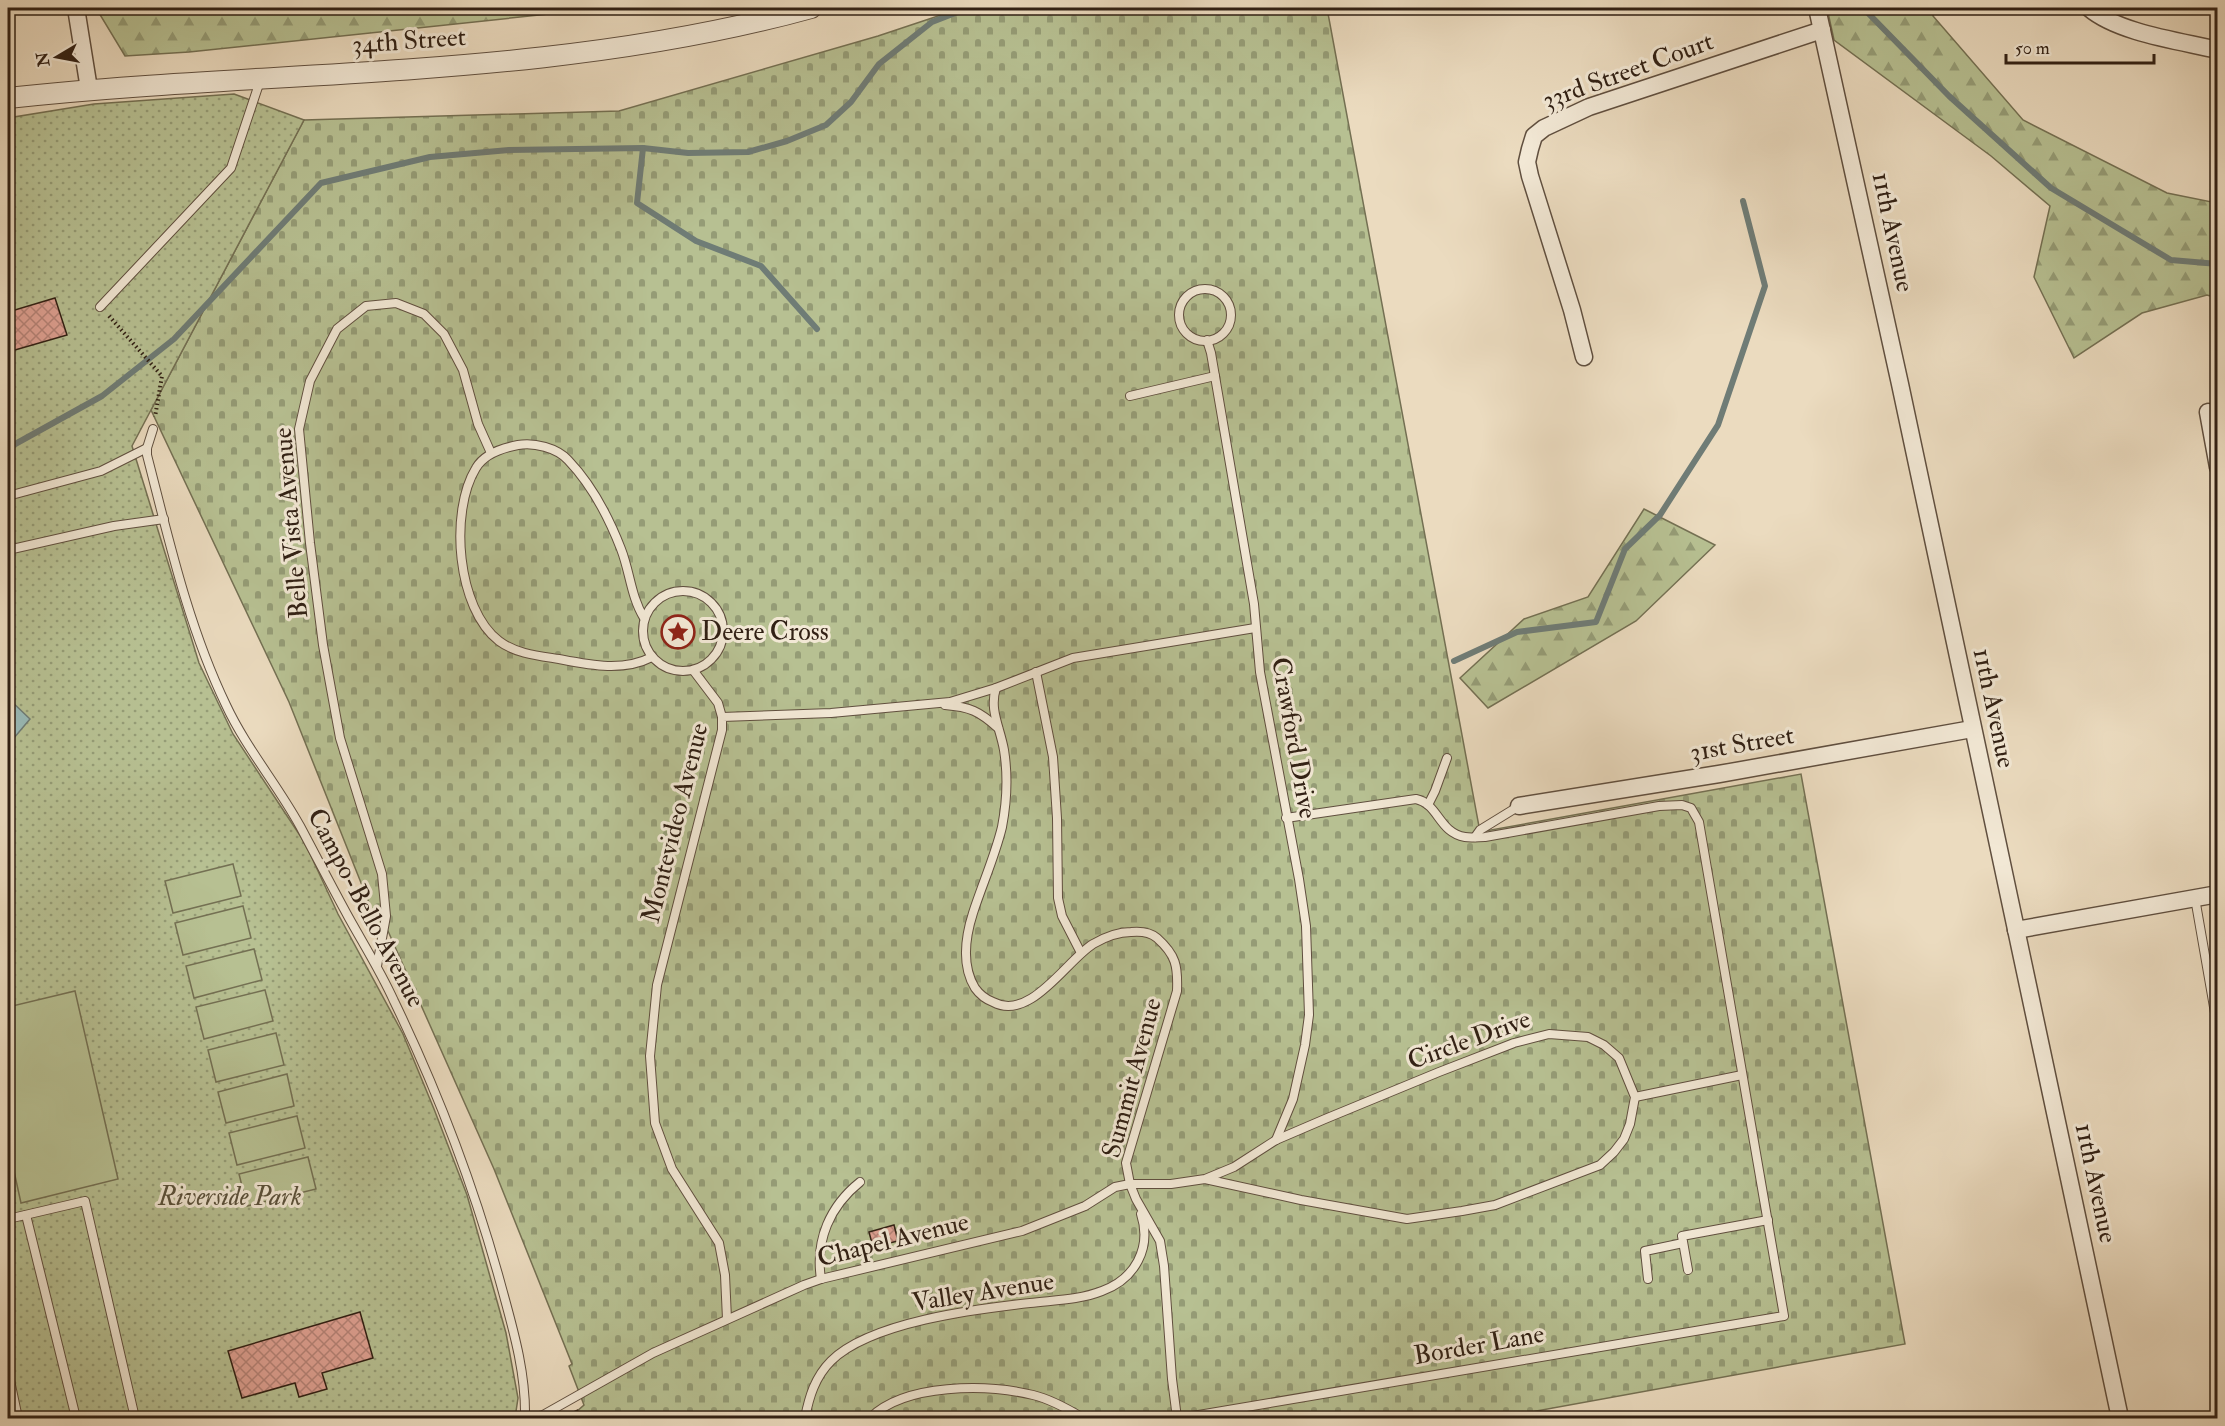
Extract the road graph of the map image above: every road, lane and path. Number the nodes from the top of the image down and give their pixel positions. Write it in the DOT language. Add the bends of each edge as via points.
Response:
graph roads {
  1 [pos="76,8"];
  2 [pos="811,8"];
  3 [pos="1816,8"];
  4 [pos="2089,8"];
  5 [pos="1822,30"];
  6 [pos="2217,50"];
  7 [pos="261,78"];
  8 [pos="89,89"];
  9 [pos="8,98"];
  10 [pos="100,307"];
  11 [pos="1207,340"];
  12 [pos="1584,357"];
  13 [pos="1215,376"];
  14 [pos="1130,396"];
  15 [pos="2208,412"];
  16 [pos="153,429"];
  17 [pos="147,448"];
  18 [pos="491,453"];
  19 [pos="2217,468"];
  20 [pos="8,496"];
  21 [pos="164,519"];
  22 [pos="8,550"];
  23 [pos="644,618"];
  24 [pos="1255,628"];
  25 [pos="652,657"];
  26 [pos="693,670"];
  27 [pos="1036,672"];
  28 [pos="996,688"];
  29 [pos="933,705"];
  30 [pos="722,717"];
  31 [pos="999,729"];
  32 [pos="1972,729"];
  33 [pos="1447,758"];
  34 [pos="1428,805"];
  35 [pos="1519,806"];
  36 [pos="1286,818"];
  37 [pos="1475,837"];
  38 [pos="2217,894"];
  39 [pos="2195,898"];
  40 [pos="2016,930"];
  41 [pos="1081,953"];
  42 [pos="376,966"];
  43 [pos="2217,1030"];
  44 [pos="1742,1075"];
  45 [pos="1635,1097"];
  46 [pos="1276,1140"];
  47 [pos="1205,1179"];
  48 [pos="860,1182"];
  49 [pos="1130,1184"];
  50 [pos="1136,1199"];
  51 [pos="26,1215"];
  52 [pos="8,1219"];
  53 [pos="1768,1220"];
  54 [pos="1683,1243"];
  55 [pos="1688,1270"];
  56 [pos="821,1279"];
  57 [pos="1648,1279"];
  58 [pos="727,1319"];
  59 [pos="8,1371"];
  60 [pos="18,1419"];
  61 [pos="76,1419"];
  62 [pos="135,1419"];
  63 [pos="525,1419"];
  64 [pos="530,1419"];
  65 [pos="805,1419"];
  66 [pos="870,1419"];
  67 [pos="1083,1419"];
  68 [pos="1179,1419"];
  69 [pos="2120,1419"];
  1 -- 8 [label="street"];
  2 -- 7 [label="street, 34th Street" via="751,24 619,46 448,66"];
  3 -- 5 [label="street, 11th Avenue"];
  4 -- 6 [label="street" via="2124,27"];
  5 -- 12 [label="street, 33rd Street Court" via="1589,107 1534,136 1527,162 1530,176"];
  5 -- 32 [label="street, 11th Avenue"];
  7 -- 8 [label="street, 34th Street"];
  7 -- 10 [label="lane" via="231,168"];
  8 -- 9 [label="street, 34th Street"];
  10 -- 16 [label="path" via="162,376"];
  11 -- 11 [label="lane" via="1219,337 1230,322 1226,300 1209,289 1188,294 1179,318 1192,338"];
  11 -- 13 [label="lane, Crawford Drive"];
  13 -- 14 [label="lane"];
  13 -- 24 [label="lane, Crawford Drive"];
  15 -- 19 [label="street"];
  16 -- 17 [label="lane"];
  17 -- 20 [label="lane" via="101,471"];
  17 -- 21 [label="lane, Campo-Bello Avenue"];
  18 -- 23 [label="lane" via="527,443 566,458 587,483 621,549"];
  18 -- 25 [label="lane" via="476,468 459,533 463,573 486,629 521,652 590,665 623,666"];
  18 -- 42 [label="lane, Belle Vista Avenue" via="478,424 463,370 444,334 424,314 396,303 366,306 337,329 310,381 299,429 323,645 340,738 382,874 386,916"];
  21 -- 22 [label="lane"];
  21 -- 42 [label="lane, Campo-Bello Avenue" via="200,646 226,706 298,823"];
  23 -- 25 [label="lane" via="642,633"];
  23 -- 26 [label="lane" via="657,600 675,591 704,596 717,608 723,622 718,652"];
  24 -- 27 [label="lane, Montevideo Avenue" via="1096,653"];
  24 -- 36 [label="lane, Crawford Drive"];
  25 -- 26 [label="lane" via="670,670"];
  26 -- 30 [label="lane" via="718,703"];
  27 -- 28 [label="lane, Montevideo Avenue"];
  27 -- 41 [label="lane" via="1053,757 1058,898 1062,916"];
  28 -- 29 [label="lane, Montevideo Avenue"];
  28 -- 31 [label="lane, Summit Avenue" via="992,704"];
  29 -- 30 [label="lane, Montevideo Avenue"];
  29 -- 31 [label="lane" via="967,707"];
  30 -- 58 [label="lane, Montevideo Avenue" via="722,730 657,985 650,1056 655,1123 672,1169 718,1243 726,1275"];
  31 -- 41 [label="lane, Summit Avenue" via="1007,785 1002,825 968,930 969,977 985,999 1011,1006 1043,990"];
  32 -- 35 [label="street, 31st Street"];
  32 -- 40 [label="street, 11th Avenue"];
  33 -- 34 [label="lane"];
  34 -- 36 [label="lane" via="1416,800"];
  34 -- 37 [label="lane" via="1448,830"];
  35 -- 37 [label="lane"];
  36 -- 46 [label="lane, Crawford Drive" via="1305,926 1309,1015 1293,1099"];
  37 -- 44 [label="lane" via="1659,806 1691,808 1699,822"];
  38 -- 39 [label="street"];
  39 -- 40 [label="street"];
  39 -- 43 [label="lane"];
  40 -- 69 [label="street, 11th Avenue"];
  41 -- 49 [label="lane, Summit Avenue" via="1112,935 1141,931 1152,934 1176,962 1177,991 1126,1163"];
  42 -- 63 [label="lane, Campo-Bello Avenue" via="435,1093 489,1240 519,1353"];
  44 -- 45 [label="lane"];
  44 -- 53 [label="lane"];
  45 -- 46 [label="lane, Circle Drive" via="1619,1058 1604,1045 1587,1037 1549,1034 1438,1072"];
  45 -- 47 [label="lane" via="1624,1139 1600,1165 1495,1205 1407,1219"];
  46 -- 47 [label="lane, Chapel Avenue" via="1234,1167"];
  47 -- 49 [label="lane, Chapel Avenue"];
  48 -- 56 [label="lane" via="829,1216 821,1244"];
  49 -- 50 [label="lane, Summit Avenue"];
  49 -- 56 [label="lane, Chapel Avenue" via="1115,1187 1085,1206 1022,1231"];
  50 -- 65 [label="lane, Valley Avenue" via="1143,1221 1143,1250 1134,1268 1116,1284 1104,1291 1062,1301 950,1315 863,1340 832,1360 820,1375 808,1399"];
  50 -- 68 [label="lane, Summit Avenue" via="1160,1241"];
  51 -- 52 [label="lane"];
  51 -- 61 [label="lane"];
  51 -- 62 [label="lane" via="85,1201"];
  53 -- 54 [label="lane" via="1682,1236"];
  53 -- 68 [label="lane, Border Lane" via="1784,1316"];
  54 -- 55 [label="lane"];
  54 -- 57 [label="lane" via="1645,1251"];
  56 -- 58 [label="lane, Chapel Avenue"];
  58 -- 64 [label="lane, Chapel Avenue" via="653,1353"];
  59 -- 60 [label="lane"];
  66 -- 67 [label="lane" via="907,1395 966,1387 1034,1395"];
}
